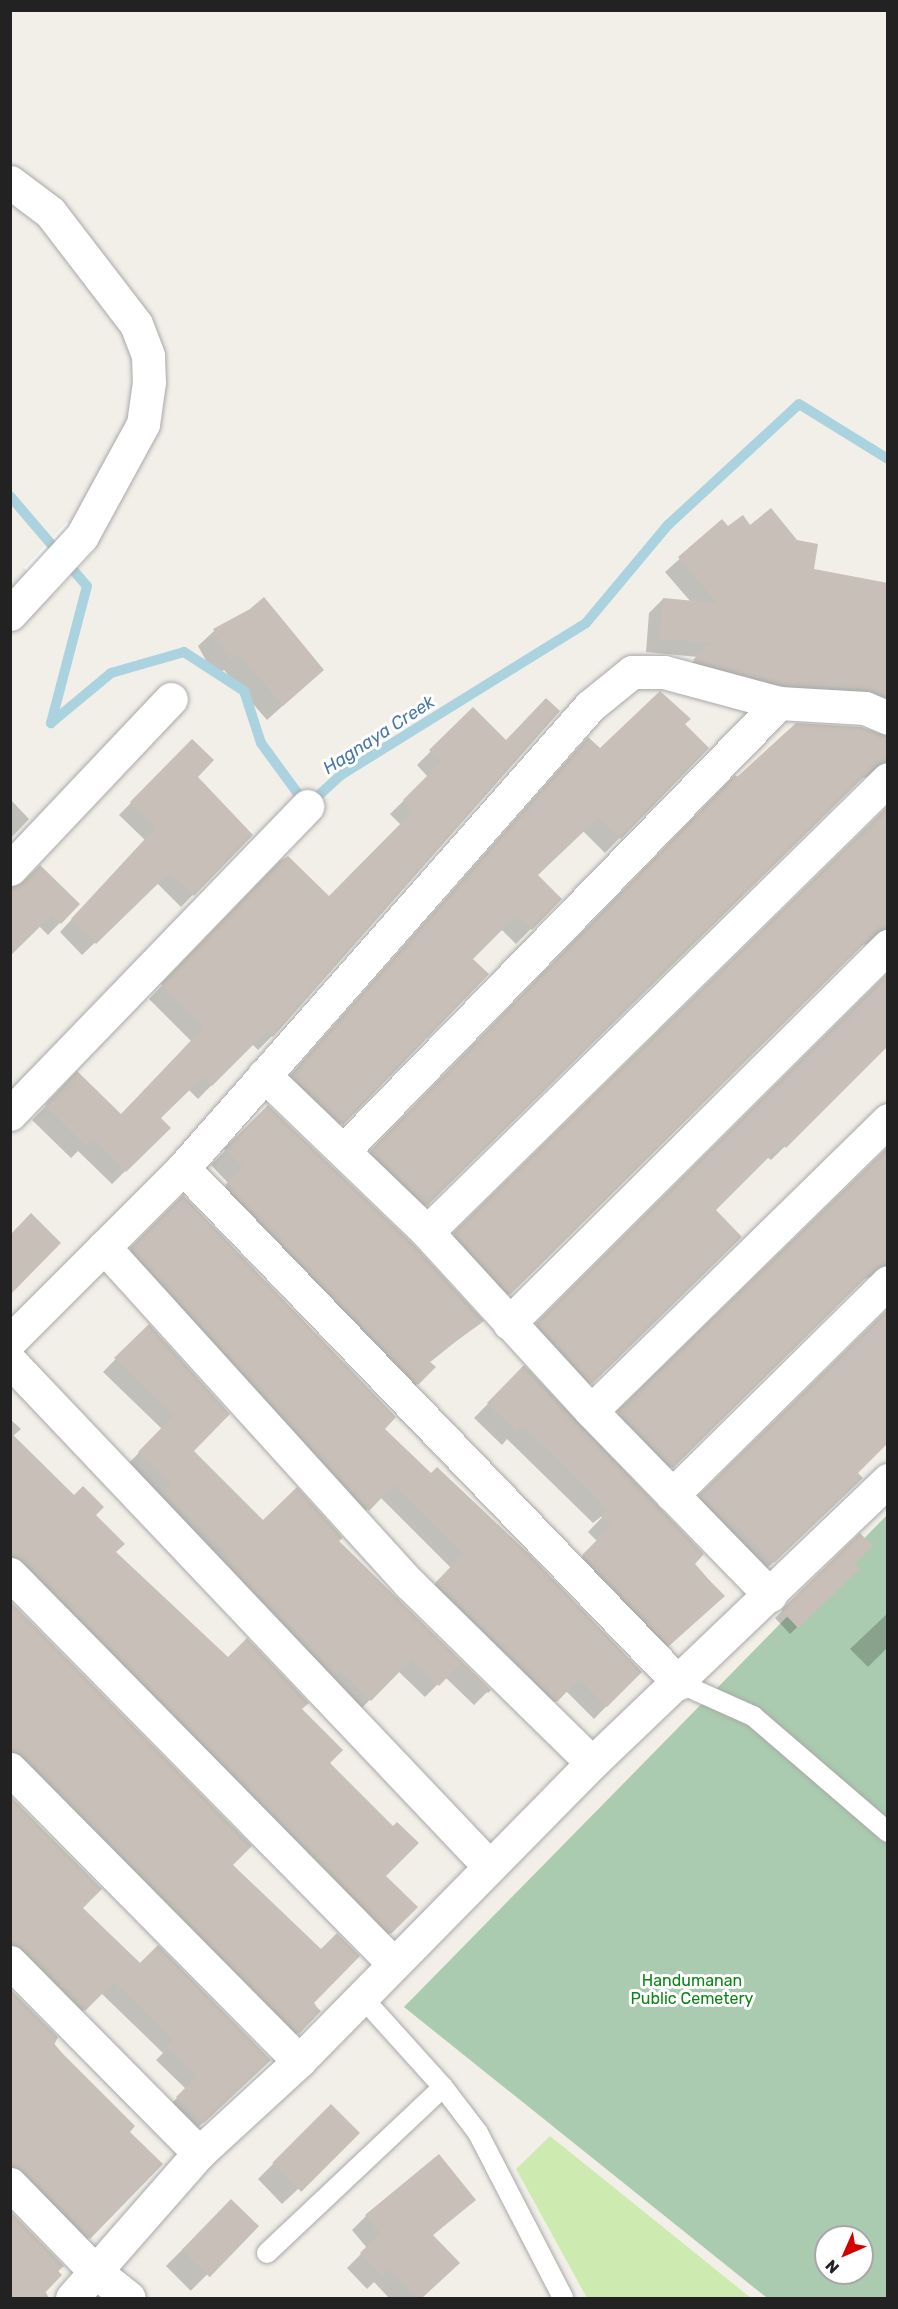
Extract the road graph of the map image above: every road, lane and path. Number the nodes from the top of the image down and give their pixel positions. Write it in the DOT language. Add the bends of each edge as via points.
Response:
graph roads {
  1 [pos="10,182"];
  2 [pos="10,615"];
  3 [pos="171,699"];
  4 [pos="779,703"];
  5 [pos="888,718"];
  6 [pos="888,779"];
  7 [pos="307,806"];
  8 [pos="10,869"];
  9 [pos="888,946"];
  10 [pos="264,1075"];
  11 [pos="10,1114"];
  12 [pos="888,1120"];
  13 [pos="344,1150"];
  14 [pos="183,1168"];
  15 [pos="427,1232"];
  16 [pos="104,1247"];
  17 [pos="888,1282"];
  18 [pos="509,1323"];
  19 [pos="10,1341"];
  20 [pos="10,1361"];
  21 [pos="591,1411"];
  22 [pos="888,1480"];
  23 [pos="672,1495"];
  24 [pos="10,1574"];
  25 [pos="770,1595"];
  26 [pos="679,1683"];
  27 [pos="592,1763"];
  28 [pos="10,1769"];
  29 [pos="888,1832"];
  30 [pos="490,1867"];
  31 [pos="10,1962"];
  32 [pos="394,1964"];
  33 [pos="361,1996"];
  34 [pos="299,2061"];
  35 [pos="443,2087"];
  36 [pos="199,2153"];
  37 [pos="10,2184"];
  38 [pos="267,2253"];
  39 [pos="95,2271"];
  40 [pos="72,2298"];
  41 [pos="129,2298"];
  42 [pos="563,2298"];
  1 -- 2 [label="street" via="50,212 136,324 148,356 149,382 143,424 82,536"];
  3 -- 8 [label="street"];
  4 -- 5 [label="street" via="865,708"];
  4 -- 10 [label="street" via="664,672 632,672 590,706"];
  4 -- 13 [label="street"];
  6 -- 15 [label="street"];
  7 -- 11 [label="street"];
  9 -- 18 [label="street"];
  10 -- 13 [label="street"];
  10 -- 14 [label="street"];
  12 -- 21 [label="street"];
  13 -- 15 [label="street"];
  14 -- 16 [label="street"];
  14 -- 26 [label="street"];
  15 -- 18 [label="street"];
  16 -- 19 [label="street"];
  16 -- 27 [label="street" via="410,1584"];
  17 -- 23 [label="street"];
  18 -- 21 [label="street"];
  20 -- 30 [label="street"];
  21 -- 23 [label="street"];
  22 -- 25 [label="street"];
  23 -- 25 [label="street"];
  24 -- 32 [label="street"];
  25 -- 26 [label="street"];
  26 -- 27 [label="street"];
  26 -- 29 [label="lane" via="753,1716"];
  27 -- 30 [label="street"];
  28 -- 34 [label="street"];
  30 -- 32 [label="street"];
  31 -- 36 [label="street"];
  32 -- 33 [label="street"];
  33 -- 34 [label="street"];
  33 -- 35 [label="lane"];
  34 -- 36 [label="street"];
  35 -- 38 [label="lane"];
  35 -- 42 [label="lane" via="478,2133"];
  36 -- 39 [label="street"];
  37 -- 39 [label="street"];
  39 -- 40 [label="street"];
  39 -- 41 [label="street"];
}
